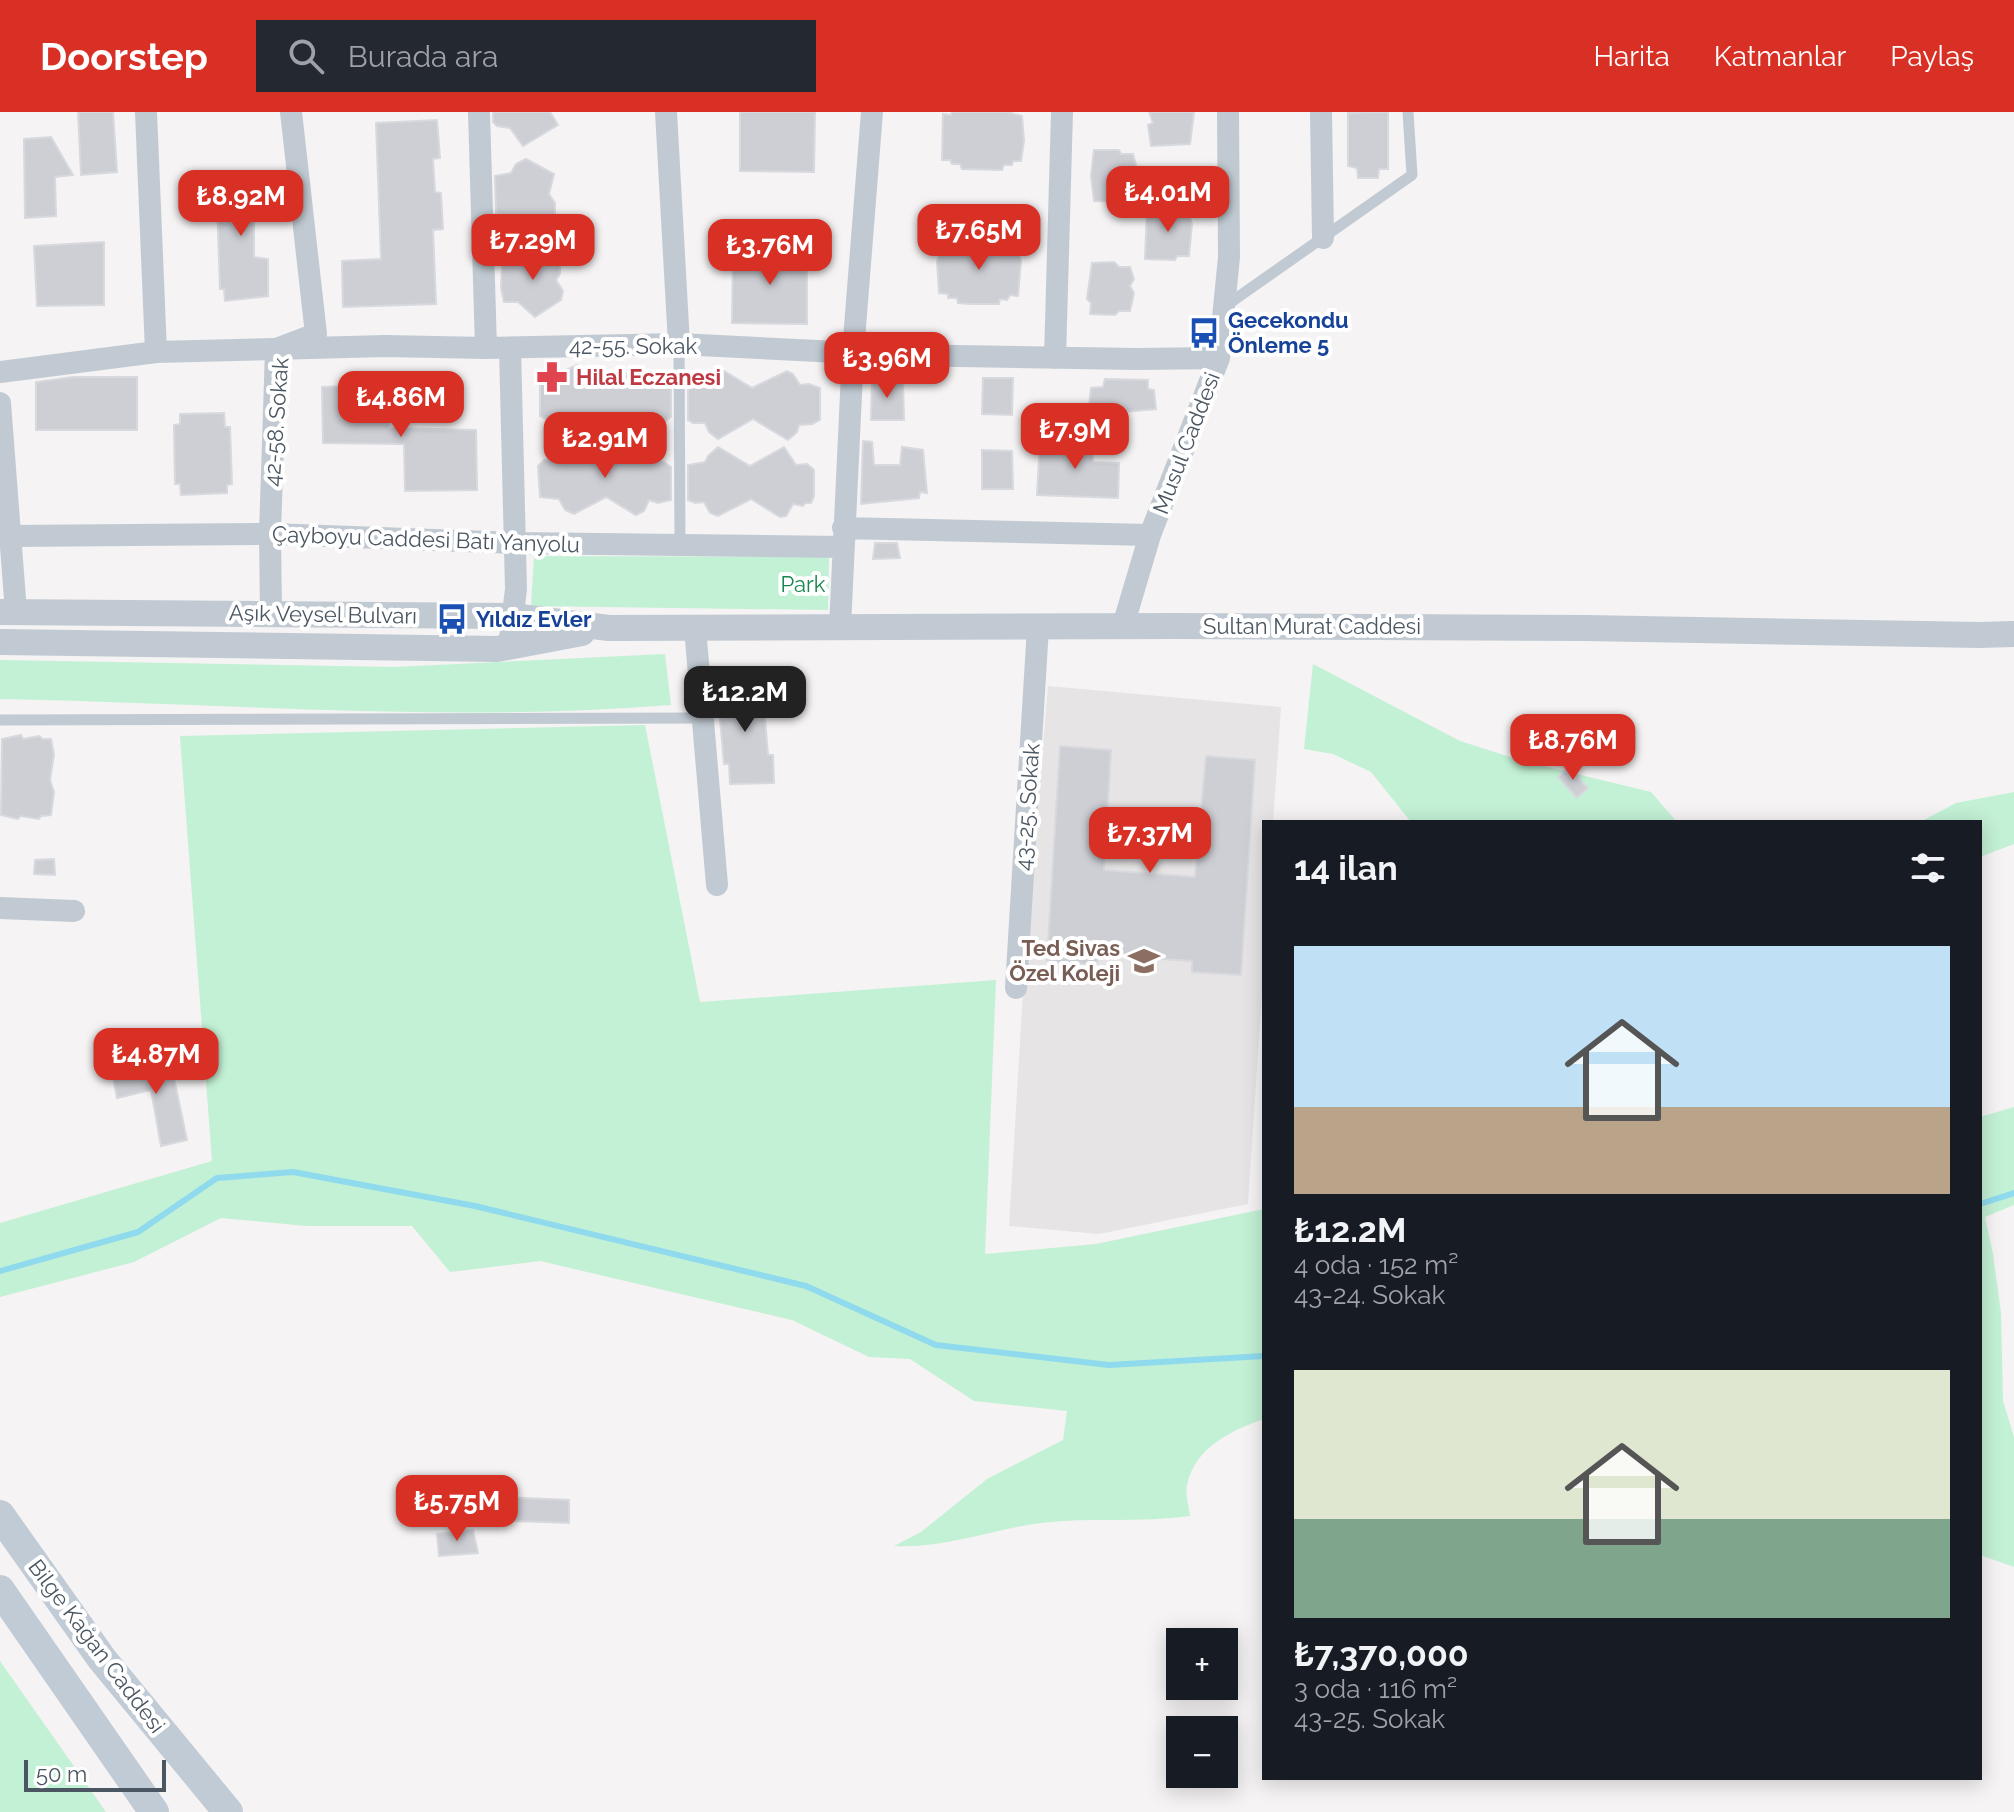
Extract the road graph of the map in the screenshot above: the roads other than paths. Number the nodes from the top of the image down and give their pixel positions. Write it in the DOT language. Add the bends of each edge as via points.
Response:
graph roads {
  1 [pos="146,112"];
  2 [pos="291,112"];
  3 [pos="479,112"];
  4 [pos="666,112"];
  5 [pos="872,112"];
  6 [pos="1062,112"];
  7 [pos="1228,112"];
  8 [pos="1321,112"];
  9 [pos="1408,112"];
  10 [pos="1323,238"];
  11 [pos="1224,307"];
  12 [pos="679,344"];
  13 [pos="486,348"];
  14 [pos="510,348"];
  15 [pos="276,349"];
  16 [pos="156,352"];
  17 [pos="853,352"];
  18 [pos="1055,358"];
  19 [pos="1219,358"];
  20 [pos="0,372"];
  21 [pos="0,403"];
  22 [pos="270,534"];
  23 [pos="1150,535"];
  24 [pos="843,538"];
  25 [pos="515,543"];
  26 [pos="680,545"];
  27 [pos="7,546"];
  28 [pos="8,612"];
  29 [pos="271,613"];
  30 [pos="512,616"];
  31 [pos="1123,626"];
  32 [pos="840,627"];
  33 [pos="1038,627"];
  34 [pos="609,628"];
  35 [pos="695,628"];
  36 [pos="2014,634"];
  37 [pos="0,642"];
  38 [pos="509,646"];
  39 [pos="702,718"];
  40 [pos="0,720"];
  41 [pos="717,885"];
  42 [pos="0,908"];
  43 [pos="74,911"];
  44 [pos="1016,988"];
  45 [pos="0,1515"];
  46 [pos="0,1590"];
  47 [pos="154,1812"];
  48 [pos="228,1812"];
  1 -- 16 [label="street"];
  2 -- 15 [label="street, 42-58. Sokak" via="316,334"];
  3 -- 13 [label="street"];
  4 -- 12 [label="street"];
  5 -- 17 [label="street"];
  6 -- 18 [label="street"];
  7 -- 11 [label="street, Musul Caddesi"];
  8 -- 10 [label="street"];
  9 -- 10 [label="lane" via="1412,175"];
  10 -- 11 [label="lane"];
  11 -- 19 [label="street, Musul Caddesi"];
  12 -- 14 [label="street, 42-55. Sokak"];
  12 -- 17 [label="street, 42-55. Sokak"];
  12 -- 26 [label="lane"];
  13 -- 14 [label="street, 42-55. Sokak"];
  13 -- 15 [label="street, 42-55. Sokak"];
  14 -- 25 [label="street"];
  15 -- 16 [label="street, 42-55. Sokak"];
  15 -- 22 [label="street, 42-58. Sokak"];
  16 -- 20 [label="street, 42-55. Sokak"];
  17 -- 18 [label="street, 42-55. Sokak"];
  17 -- 24 [label="street"];
  18 -- 19 [label="street, 42-55. Sokak"];
  19 -- 23 [label="street, Musul Caddesi"];
  21 -- 27 [label="street"];
  22 -- 25 [label="street, Çayboyu Caddesi Batı Yanyolu"];
  22 -- 27 [label="street, Çayboyu Caddesi Batı Yanyolu"];
  22 -- 29 [label="street, 42-58. Sokak"];
  23 -- 24 [label="street, Çayboyu Caddesi Batı Yanyolu"];
  23 -- 31 [label="street, Musul Caddesi"];
  24 -- 26 [label="street, Çayboyu Caddesi Batı Yanyolu"];
  24 -- 32 [label="street"];
  25 -- 26 [label="street, Çayboyu Caddesi Batı Yanyolu"];
  25 -- 30 [label="street"];
  27 -- 28 [label="street"];
  28 -- 29 [label="street, Aşık Veysel Bulvarı"];
  29 -- 30 [label="street, Aşık Veysel Bulvarı"];
  30 -- 34 [label="street, Aşık Veysel Bulvarı"];
  30 -- 38 [label="street"];
  31 -- 33 [label="street, Sultan Murat Caddesi"];
  31 -- 36 [label="street, Sultan Murat Caddesi"];
  32 -- 33 [label="street, Sultan Murat Caddesi"];
  32 -- 35 [label="street, Sultan Murat Caddesi"];
  33 -- 44 [label="street, 43-25. Sokak"];
  34 -- 35 [label="street, Sultan Murat Caddesi"];
  34 -- 38 [label="street, Aşık Veysel Bulvarı"];
  35 -- 39 [label="street"];
  37 -- 38 [label="street, Aşık Veysel Bulvarı"];
  39 -- 40 [label="lane"];
  39 -- 41 [label="street"];
  42 -- 43 [label="street"];
  45 -- 48 [label="main road, Bilge Kağan Caddesi" via="102,1659"];
  46 -- 47 [label="main road, Bilge Kağan Caddesi"];
}
